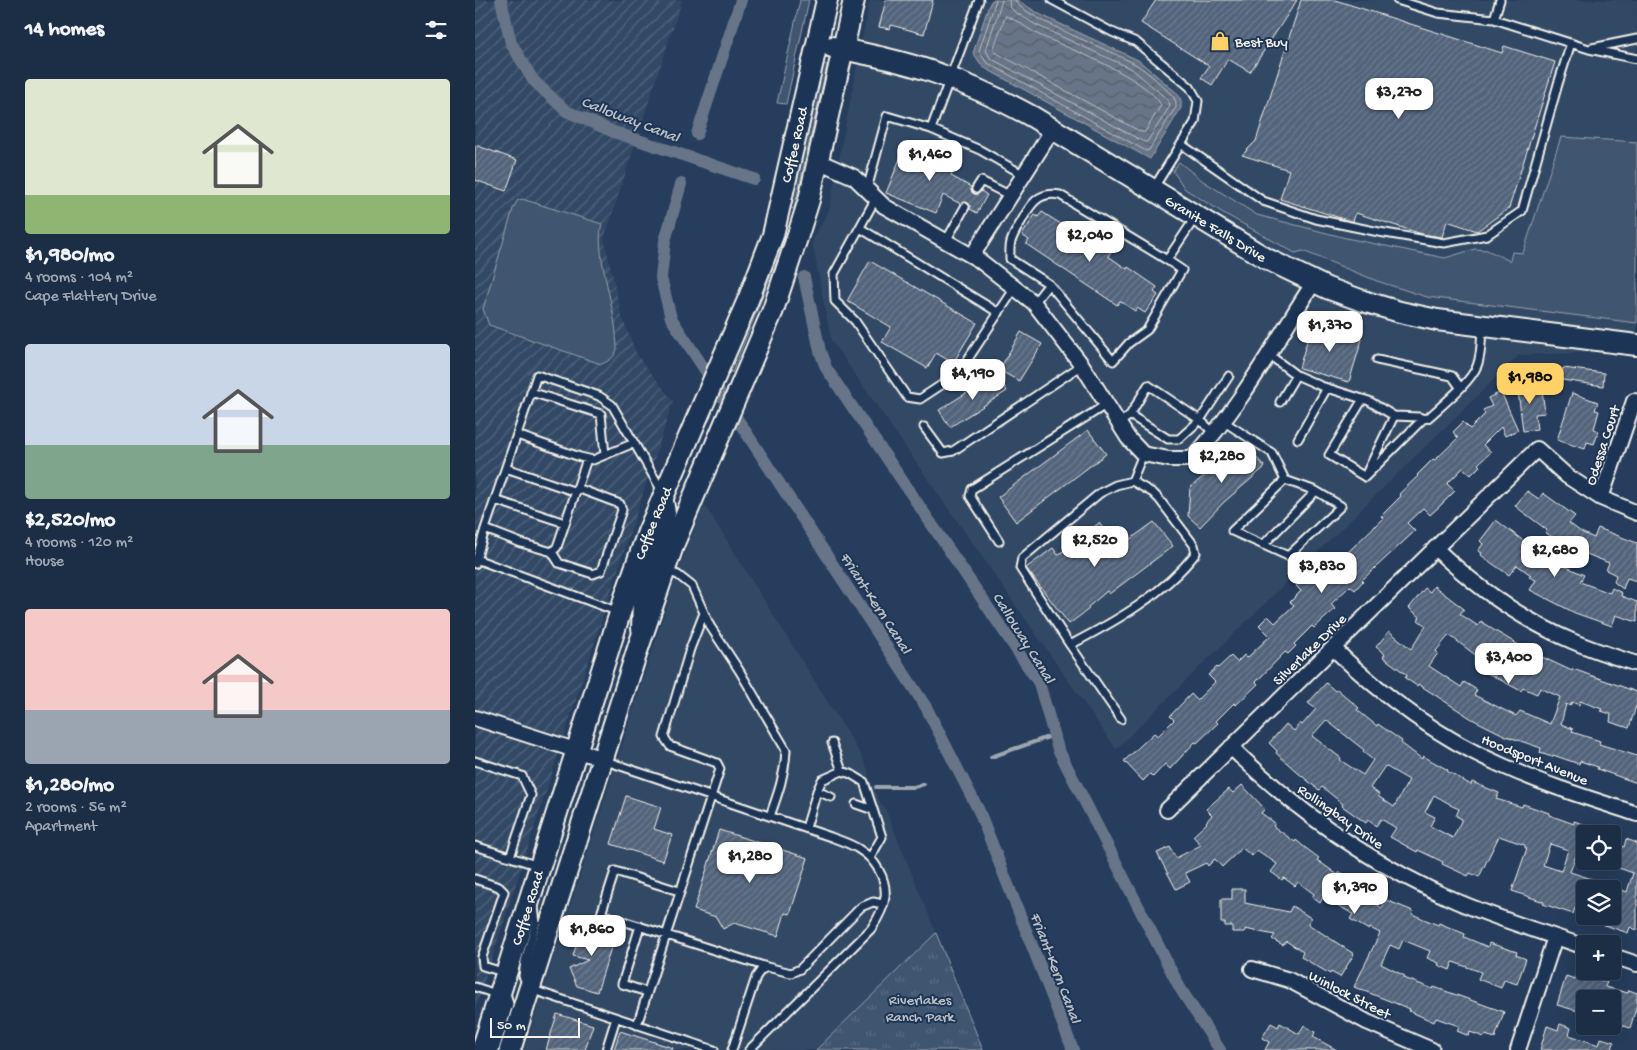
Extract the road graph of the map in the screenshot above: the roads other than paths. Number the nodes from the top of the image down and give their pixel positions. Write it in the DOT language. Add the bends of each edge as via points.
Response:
graph roads {
  1 [pos="827,0"];
  2 [pos="855,0"];
  3 [pos="979,0"];
  4 [pos="1052,0"];
  5 [pos="1397,0"];
  6 [pos="1500,0"];
  7 [pos="1494,19"];
  8 [pos="1637,39"];
  9 [pos="1571,43"];
  10 [pos="816,44"];
  11 [pos="1589,49"];
  12 [pos="844,50"];
  13 [pos="1637,59"];
  14 [pos="951,78"];
  15 [pos="931,129"];
  16 [pos="1053,129"];
  17 [pos="1181,144"];
  18 [pos="818,161"];
  19 [pos="1024,175"];
  20 [pos="976,189"];
  21 [pos="1152,189"];
  22 [pos="872,194"];
  23 [pos="1011,196"];
  24 [pos="965,206"];
  25 [pos="1196,216"];
  26 [pos="860,228"];
  27 [pos="946,241"];
  28 [pos="972,256"];
  29 [pos="1167,260"];
  30 [pos="1314,282"];
  31 [pos="1049,284"];
  32 [pos="1015,288"];
  33 [pos="1034,303"];
  34 [pos="999,313"];
  35 [pos="1482,326"];
  36 [pos="1637,345"];
  37 [pos="1268,354"];
  38 [pos="1377,360"];
  39 [pos="1082,365"];
  40 [pos="1296,375"];
  41 [pos="1229,376"];
  42 [pos="1460,387"];
  43 [pos="1327,388"];
  44 [pos="531,392"];
  45 [pos="1363,399"];
  46 [pos="1634,401"];
  47 [pos="1280,402"];
  48 [pos="1107,404"];
  49 [pos="1395,416"];
  50 [pos="1125,419"];
  51 [pos="1423,419"];
  52 [pos="1200,420"];
  53 [pos="1223,422"];
  54 [pos="923,427"];
  55 [pos="1214,433"];
  56 [pos="517,435"];
  57 [pos="1298,440"];
  58 [pos="634,442"];
  59 [pos="1143,454"];
  60 [pos="605,455"];
  61 [pos="587,459"];
  62 [pos="506,468"];
  63 [pos="1365,478"];
  64 [pos="1285,480"];
  65 [pos="1132,481"];
  66 [pos="576,490"];
  67 [pos="1317,491"];
  68 [pos="665,495"];
  69 [pos="1601,498"];
  70 [pos="495,500"];
  71 [pos="1637,513"];
  72 [pos="565,523"];
  73 [pos="485,530"];
  74 [pos="999,541"];
  75 [pos="1263,545"];
  76 [pos="1435,548"];
  77 [pos="552,552"];
  78 [pos="476,561"];
  79 [pos="664,570"];
  80 [pos="620,612"];
  81 [pos="704,612"];
  82 [pos="639,645"];
  83 [pos="1070,645"];
  84 [pos="1333,648"];
  85 [pos="1637,664"];
  86 [pos="475,718"];
  87 [pos="1121,719"];
  88 [pos="832,743"];
  89 [pos="1231,748"];
  90 [pos="577,751"];
  91 [pos="603,760"];
  92 [pos="475,761"];
  93 [pos="842,772"];
  94 [pos="817,791"];
  95 [pos="710,796"];
  96 [pos="831,797"];
  97 [pos="856,804"];
  98 [pos="873,810"];
  99 [pos="1167,810"];
  100 [pos="1637,814"];
  101 [pos="770,816"];
  102 [pos="806,828"];
  103 [pos="475,846"];
  104 [pos="510,857"];
  105 [pos="870,858"];
  106 [pos="540,867"];
  107 [pos="475,879"];
  108 [pos="533,889"];
  109 [pos="679,891"];
  110 [pos="883,904"];
  111 [pos="640,926"];
  112 [pos="666,934"];
  113 [pos="1555,937"];
  114 [pos="1576,944"];
  115 [pos="1621,959"];
  116 [pos="1637,964"];
  117 [pos="767,967"];
  118 [pos="1252,969"];
  119 [pos="503,984"];
  120 [pos="475,987"];
  121 [pos="529,990"];
  122 [pos="647,992"];
  123 [pos="616,1018"];
  124 [pos="637,1025"];
  125 [pos="690,1042"];
  126 [pos="482,1050"];
  127 [pos="495,1050"];
  128 [pos="510,1050"];
  129 [pos="606,1050"];
  130 [pos="687,1050"];
  131 [pos="714,1050"];
  132 [pos="732,1050"];
  133 [pos="749,1050"];
  134 [pos="1432,1050"];
  135 [pos="1518,1050"];
  1 -- 10 [label="main road, Coffee Road"];
  2 -- 12 [label="main road, Coffee Road"];
  3 -- 14 [label="lane"];
  4 -- 17 [label="lane" via="1136,42 1190,87 1197,101 1195,122"];
  5 -- 7 [label="lane" via="1438,13"];
  6 -- 7 [label="lane"];
  7 -- 9 [label="lane"];
  8 -- 11 [label="lane"];
  9 -- 11 [label="lane"];
  9 -- 17 [label="lane" via="1522,211 1487,235 1445,243 1316,219 1263,201"];
  10 -- 12 [label="main road, Granite Falls Drive"];
  10 -- 68 [label="main road, Coffee Road" via="773,235"];
  11 -- 13 [label="lane"];
  12 -- 14 [label="main road, Granite Falls Drive"];
  12 -- 18 [label="main road, Coffee Road"];
  14 -- 15 [label="lane"];
  14 -- 16 [label="main road, Granite Falls Drive" via="998,98"];
  15 -- 19 [label="lane" via="980,150"];
  15 -- 22 [label="lane" via="887,116"];
  16 -- 19 [label="street"];
  16 -- 21 [label="main road, Granite Falls Drive"];
  17 -- 21 [label="lane"];
  18 -- 22 [label="street" via="854,177"];
  18 -- 79 [label="main road, Coffee Road" via="809,200 773,310"];
  19 -- 23 [label="street"];
  20 -- 23 [label="lane" via="981,181"];
  21 -- 25 [label="main road, Granite Falls Drive"];
  22 -- 26 [label="lane"];
  22 -- 27 [label="street" via="884,206"];
  23 -- 28 [label="street"];
  24 -- 27 [label="lane"];
  25 -- 29 [label="lane"];
  25 -- 30 [label="main road, Granite Falls Drive" via="1267,259"];
  26 -- 34 [label="lane"];
  26 -- 34 [label="lane" via="835,274 835,301 855,321 907,397 921,399 958,374"];
  27 -- 28 [label="street"];
  28 -- 32 [label="street"];
  29 -- 31 [label="lane" via="1182,270 1147,330 1129,343 1113,361"];
  29 -- 31 [label="lane" via="1060,195 1042,196 1030,206 1011,240 1010,259"];
  30 -- 35 [label="main road, Granite Falls Drive" via="1400,312"];
  30 -- 37 [label="street"];
  31 -- 33 [label="lane"];
  32 -- 33 [label="street"];
  32 -- 34 [label="lane"];
  33 -- 39 [label="street"];
  35 -- 36 [label="main road, Granite Falls Drive"];
  35 -- 42 [label="lane" via="1477,366"];
  37 -- 40 [label="lane"];
  37 -- 53 [label="street"];
  38 -- 42 [label="lane" via="1451,376"];
  39 -- 48 [label="street"];
  39 -- 54 [label="lane" via="953,451 943,453"];
  40 -- 43 [label="lane"];
  40 -- 47 [label="lane"];
  41 -- 52 [label="lane"];
  42 -- 51 [label="lane" via="1428,418"];
  43 -- 45 [label="lane"];
  43 -- 57 [label="lane"];
  44 -- 56 [label="lane"];
  44 -- 58 [label="lane" via="537,375 599,396 612,405"];
  44 -- 60 [label="lane" via="601,414"];
  45 -- 49 [label="lane"];
  45 -- 63 [label="lane" via="1329,455"];
  46 -- 69 [label="street, Odessa Court"];
  48 -- 50 [label="street"];
  48 -- 74 [label="lane" via="972,489 970,496"];
  49 -- 51 [label="lane"];
  49 -- 63 [label="lane"];
  50 -- 52 [label="lane" via="1168,439 1179,439"];
  50 -- 52 [label="lane" via="1148,385"];
  50 -- 59 [label="street" via="1128,438"];
  51 -- 63 [label="lane"];
  52 -- 55 [label="lane"];
  53 -- 55 [label="street"];
  53 -- 64 [label="lane" via="1272,453"];
  55 -- 59 [label="street" via="1192,459 1169,460"];
  56 -- 61 [label="lane"];
  56 -- 62 [label="lane"];
  58 -- 60 [label="lane"];
  58 -- 68 [label="lane"];
  59 -- 65 [label="lane"];
  60 -- 61 [label="lane"];
  61 -- 66 [label="lane"];
  62 -- 66 [label="lane"];
  62 -- 70 [label="lane"];
  64 -- 67 [label="lane"];
  64 -- 75 [label="lane" via="1232,531"];
  65 -- 83 [label="lane" via="1100,493 1022,558 1020,568"];
  65 -- 83 [label="lane" via="1159,499 1194,545 1196,554 1182,571 1146,600"];
  66 -- 72 [label="lane"];
  66 -- 77 [label="lane" via="620,504 622,510 601,571 593,574 559,563"];
  67 -- 75 [label="lane"];
  67 -- 75 [label="lane" via="1341,506 1288,556"];
  68 -- 80 [label="main road, Coffee Road" via="648,532"];
  68 -- 82 [label="street" via="668,513 665,527 640,600"];
  69 -- 71 [label="street"];
  69 -- 76 [label="street, Silverlake Drive" via="1567,476 1537,449"];
  70 -- 72 [label="lane"];
  70 -- 73 [label="lane"];
  72 -- 77 [label="lane" via="557,547"];
  73 -- 77 [label="lane"];
  73 -- 78 [label="lane"];
  76 -- 84 [label="street, Silverlake Drive"];
  76 -- 85 [label="street" via="1485,592 1515,612 1572,641"];
  78 -- 80 [label="lane"];
  79 -- 81 [label="lane" via="678,575 692,586"];
  79 -- 82 [label="main road, Coffee Road"];
  80 -- 90 [label="main road, Coffee Road"];
  81 -- 95 [label="lane" via="664,737 670,746 717,763 719,766"];
  81 -- 101 [label="lane" via="786,750 782,782"];
  82 -- 91 [label="main road, Coffee Road"];
  83 -- 87 [label="lane"];
  84 -- 89 [label="street, Silverlake Drive"];
  84 -- 100 [label="street, Hoodsport Avenue" via="1399,706 1473,752 1527,776"];
  86 -- 90 [label="street"];
  88 -- 93 [label="lane"];
  89 -- 99 [label="street, Silverlake Drive"];
  89 -- 113 [label="street, Rollingbay Drive" via="1307,814 1383,865 1457,902"];
  90 -- 91 [label="street"];
  90 -- 106 [label="main road, Coffee Road"];
  91 -- 95 [label="lane"];
  91 -- 121 [label="main road, Coffee Road"];
  92 -- 104 [label="lane" via="522,776 531,795"];
  93 -- 94 [label="lane" via="822,780"];
  93 -- 98 [label="lane" via="864,782"];
  94 -- 96 [label="lane"];
  94 -- 102 [label="lane"];
  95 -- 101 [label="lane"];
  95 -- 109 [label="lane"];
  97 -- 98 [label="lane"];
  98 -- 105 [label="lane" via="882,836"];
  101 -- 102 [label="lane"];
  102 -- 105 [label="lane" via="861,850"];
  103 -- 104 [label="lane"];
  104 -- 106 [label="lane"];
  105 -- 110 [label="lane" via="884,884"];
  106 -- 108 [label="main road, Coffee Road"];
  107 -- 119 [label="lane" via="499,886 504,892 482,957 483,966"];
  108 -- 119 [label="main road, Coffee Road"];
  108 -- 121 [label="lane" via="536,923 523,976"];
  109 -- 111 [label="lane" via="615,871 601,914"];
  109 -- 112 [label="lane"];
  110 -- 117 [label="lane" via="873,902 861,907 800,969 791,973"];
  110 -- 133 [label="lane" via="871,929"];
  111 -- 112 [label="lane"];
  111 -- 122 [label="lane" via="622,984"];
  112 -- 117 [label="lane"];
  112 -- 122 [label="lane"];
  113 -- 114 [label="street, Rollingbay Drive"];
  113 -- 135 [label="street"];
  115 -- 116 [label="street"];
  117 -- 132 [label="lane" via="756,978"];
  118 -- 134 [label="street, Winlock Street" via="1289,980 1367,1022"];
  119 -- 120 [label="lane"];
  119 -- 126 [label="main road, Coffee Road"];
  119 -- 127 [label="lane" via="509,1004"];
  121 -- 123 [label="lane"];
  121 -- 128 [label="main road, Coffee Road"];
  122 -- 124 [label="lane"];
  123 -- 124 [label="lane"];
  123 -- 129 [label="lane"];
  124 -- 125 [label="lane"];
  125 -- 130 [label="lane"];
  125 -- 131 [label="lane"];
}
